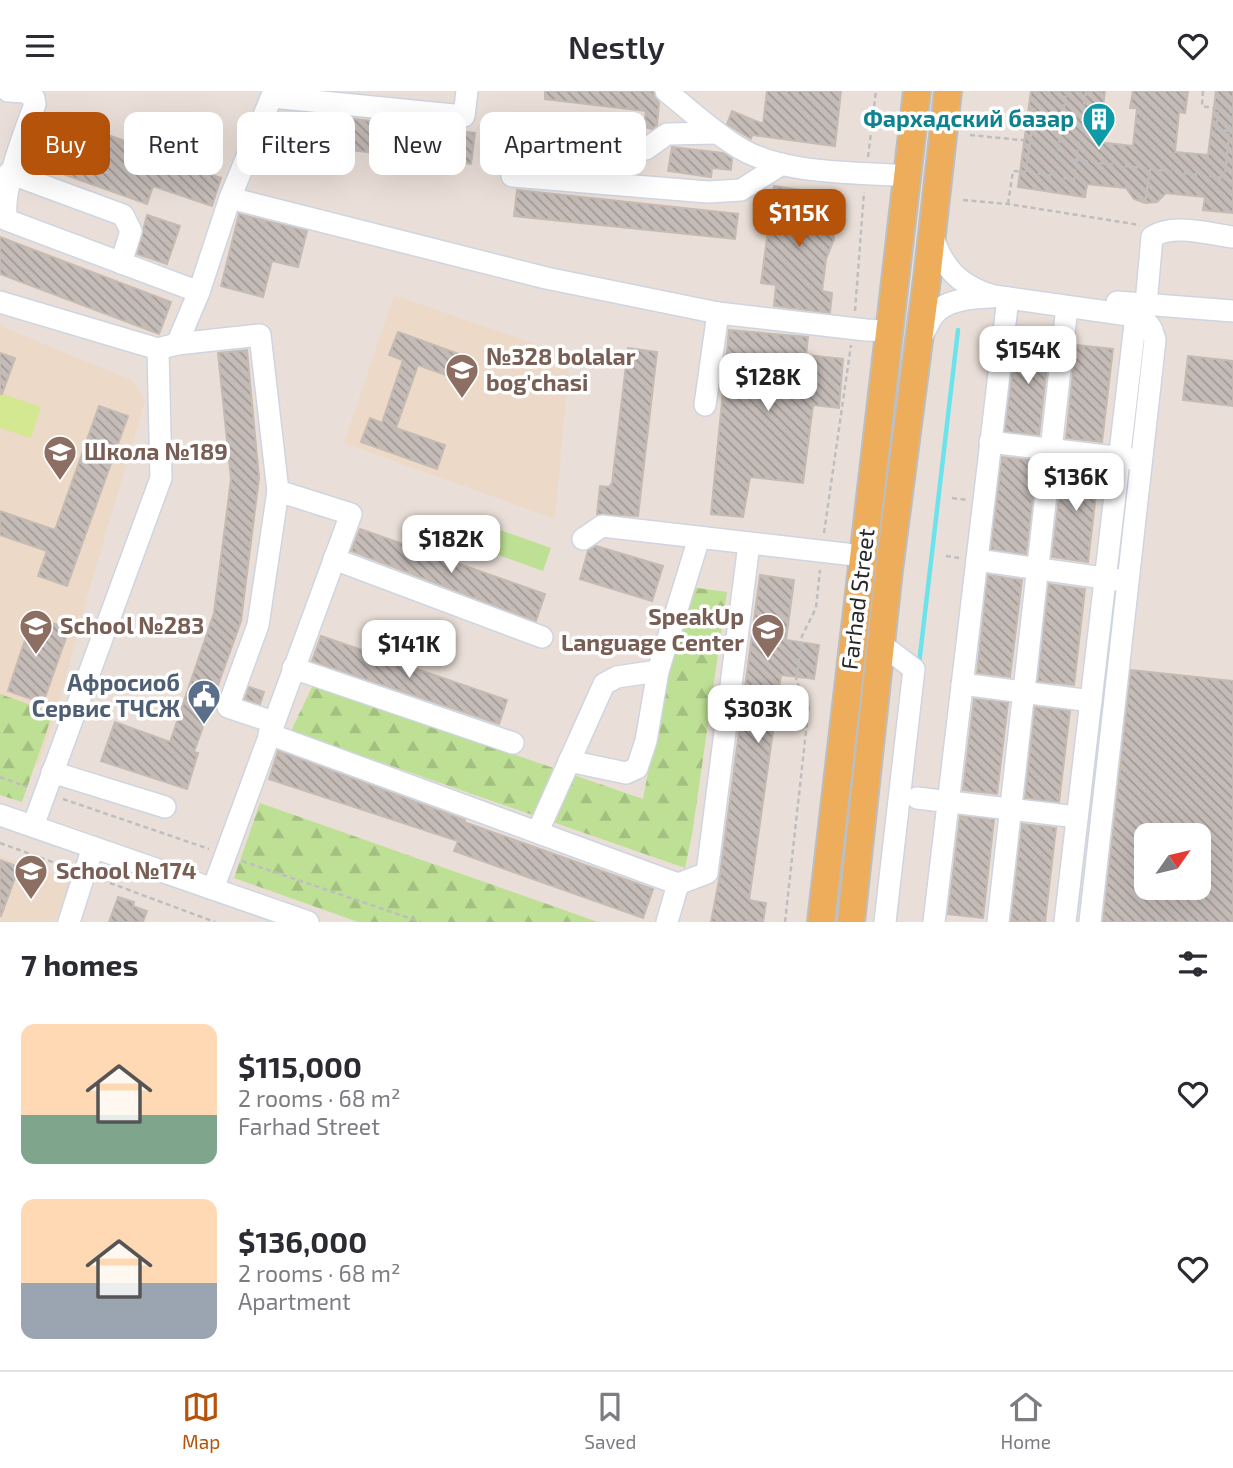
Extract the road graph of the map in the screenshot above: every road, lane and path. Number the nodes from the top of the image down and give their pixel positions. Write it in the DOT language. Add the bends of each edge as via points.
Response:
graph roads {
  1 [pos="8,91"];
  2 [pos="467,91"];
  3 [pos="666,91"];
  4 [pos="876,91"];
  5 [pos="916,91"];
  6 [pos="948,91"];
  7 [pos="1037,91"];
  8 [pos="1066,91"];
  9 [pos="1086,91"];
  10 [pos="1203,91"];
  11 [pos="273,94"];
  12 [pos="1233,110"];
  13 [pos="1229,131"];
  14 [pos="718,133"];
  15 [pos="970,135"];
  16 [pos="1031,141"];
  17 [pos="646,149"];
  18 [pos="1227,154"];
  19 [pos="1233,155"];
  20 [pos="1076,160"];
  21 [pos="782,164"];
  22 [pos="1150,169"];
  23 [pos="1026,172"];
  24 [pos="9,173"];
  25 [pos="866,174"];
  26 [pos="512,176"];
  27 [pos="907,176"];
  28 [pos="1055,176"];
  29 [pos="1225,178"];
  30 [pos="230,198"];
  31 [pos="963,200"];
  32 [pos="1233,201"];
  33 [pos="1145,203"];
  34 [pos="1008,204"];
  35 [pos="1143,226"];
  36 [pos="932,234"];
  37 [pos="1233,237"];
  38 [pos="121,263"];
  39 [pos="895,276"];
  40 [pos="927,279"];
  41 [pos="962,282"];
  42 [pos="199,292"];
  43 [pos="1001,297"];
  44 [pos="0,302"];
  45 [pos="1067,307"];
  46 [pos="1141,310"];
  47 [pos="1233,311"];
  48 [pos="718,313"];
  49 [pos="853,329"];
  50 [pos="889,331"];
  51 [pos="917,344"];
  52 [pos="168,347"];
  53 [pos="705,405"];
  54 [pos="990,442"];
  55 [pos="1052,450"];
  56 [pos="1119,458"];
  57 [pos="1143,461"];
  58 [pos="278,491"];
  59 [pos="699,538"];
  60 [pos="583,539"];
  61 [pos="749,544"];
  62 [pos="822,551"];
  63 [pos="863,556"];
  64 [pos="334,559"];
  65 [pos="977,560"];
  66 [pos="1038,568"];
  67 [pos="1106,578"];
  68 [pos="1127,582"];
  69 [pos="542,637"];
  70 [pos="881,644"];
  71 [pos="293,668"];
  72 [pos="658,671"];
  73 [pos="962,684"];
  74 [pos="1024,693"];
  75 [pos="1091,701"];
  76 [pos="271,728"];
  77 [pos="513,743"];
  78 [pos="569,761"];
  79 [pos="52,772"];
  80 [pos="917,798"];
  81 [pos="948,800"];
  82 [pos="165,807"];
  83 [pos="1011,809"];
  84 [pos="0,815"];
  85 [pos="1077,817"];
  86 [pos="33,827"];
  87 [pos="538,831"];
  88 [pos="0,843"];
  89 [pos="93,847"];
  90 [pos="85,874"];
  91 [pos="678,884"];
  92 [pos="212,889"];
  93 [pos="940,921"];
  94 [pos="69,922"];
  95 [pos="215,922"];
  96 [pos="308,922"];
  97 [pos="667,922"];
  98 [pos="785,922"];
  99 [pos="821,922"];
  100 [pos="851,922"];
  101 [pos="885,922"];
  102 [pos="998,922"];
  103 [pos="1065,922"];
  104 [pos="1090,922"];
  1 -- 24 [label="street" via="25,92 35,104"];
  2 -- 11 [label="street" via="464,116"];
  3 -- 14 [label="street"];
  4 -- 25 [label="path"];
  5 -- 27 [label="main road, Farhad Street"];
  6 -- 36 [label="main road, Farhad Street"];
  7 -- 16 [label="path"];
  8 -- 28 [label="path"];
  9 -- 20 [label="path"];
  10 -- 13 [label="path" via="1202,106 1218,109 1216,129"];
  11 -- 30 [label="street"];
  12 -- 13 [label="path"];
  13 -- 18 [label="path"];
  14 -- 17 [label="street" via="667,134"];
  14 -- 21 [label="street" via="745,151"];
  15 -- 16 [label="path"];
  16 -- 23 [label="path"];
  18 -- 19 [label="path"];
  18 -- 29 [label="path"];
  20 -- 22 [label="path"];
  20 -- 28 [label="path" via="1074,180"];
  21 -- 25 [label="street"];
  21 -- 26 [label="street" via="741,190 709,192"];
  22 -- 29 [label="path"];
  22 -- 33 [label="path"];
  23 -- 28 [label="path"];
  23 -- 34 [label="path" via="1013,171"];
  24 -- 38 [label="street" via="2,212 7,220"];
  24 -- 38 [label="street" via="123,215 131,231"];
  25 -- 27 [label="street"];
  25 -- 49 [label="path"];
  27 -- 39 [label="main road, Farhad Street"];
  29 -- 32 [label="path" via="1223,200"];
  30 -- 42 [label="street"];
  30 -- 48 [label="street" via="546,278"];
  31 -- 34 [label="path"];
  34 -- 35 [label="path"];
  36 -- 40 [label="main road, Farhad Street"];
  36 -- 41 [label="street" via="946,267"];
  37 -- 46 [label="street" via="1172,230 1152,237"];
  38 -- 42 [label="street"];
  39 -- 40 [label="main road"];
  39 -- 50 [label="main road, Farhad Street"];
  40 -- 41 [label="street"];
  40 -- 51 [label="main road, Farhad Street"];
  41 -- 43 [label="street"];
  41 -- 46 [label="street"];
  42 -- 52 [label="street"];
  43 -- 45 [label="street"];
  43 -- 51 [label="street" via="973,298 942,307"];
  43 -- 54 [label="street"];
  44 -- 52 [label="street"];
  45 -- 46 [label="street"];
  45 -- 55 [label="street"];
  46 -- 47 [label="street"];
  46 -- 56 [label="street"];
  46 -- 57 [label="street" via="1155,340"];
  48 -- 49 [label="street"];
  48 -- 53 [label="street"];
  49 -- 50 [label="street"];
  49 -- 62 [label="path"];
  50 -- 63 [label="main road, Farhad Street"];
  51 -- 70 [label="main road, Farhad Street"];
  52 -- 58 [label="street" via="260,335"];
  52 -- 79 [label="street" via="161,478"];
  54 -- 55 [label="street"];
  54 -- 65 [label="street"];
  55 -- 56 [label="street"];
  55 -- 66 [label="street"];
  56 -- 57 [label="street"];
  56 -- 67 [label="street"];
  57 -- 68 [label="street"];
  58 -- 64 [label="street" via="351,513"];
  58 -- 76 [label="street" via="258,625 228,707"];
  59 -- 60 [label="street" via="602,526"];
  59 -- 61 [label="street"];
  59 -- 72 [label="street"];
  61 -- 62 [label="street"];
  61 -- 91 [label="street" via="706,873"];
  62 -- 63 [label="street"];
  62 -- 98 [label="path" via="816,608 802,636 796,681 809,704"];
  63 -- 99 [label="main road, Farhad Street"];
  64 -- 69 [label="street"];
  64 -- 71 [label="street"];
  65 -- 66 [label="street"];
  65 -- 73 [label="street"];
  66 -- 67 [label="street"];
  66 -- 74 [label="street"];
  67 -- 68 [label="street"];
  67 -- 75 [label="street"];
  68 -- 104 [label="street"];
  70 -- 100 [label="main road, Farhad Street"];
  70 -- 101 [label="street" via="914,669"];
  71 -- 76 [label="street"];
  71 -- 77 [label="street"];
  72 -- 78 [label="street" via="617,677 604,684"];
  72 -- 78 [label="street" via="637,768 626,773"];
  73 -- 74 [label="street"];
  73 -- 81 [label="street"];
  74 -- 75 [label="street"];
  74 -- 83 [label="street"];
  75 -- 85 [label="street"];
  76 -- 87 [label="street"];
  76 -- 92 [label="street"];
  78 -- 87 [label="street"];
  79 -- 82 [label="street"];
  79 -- 86 [label="street"];
  80 -- 81 [label="street"];
  81 -- 83 [label="street"];
  81 -- 93 [label="street"];
  83 -- 85 [label="street"];
  83 -- 102 [label="street"];
  84 -- 86 [label="street"];
  85 -- 103 [label="street"];
  86 -- 89 [label="street"];
  87 -- 91 [label="street"];
  88 -- 90 [label="path"];
  89 -- 90 [label="street"];
  89 -- 92 [label="street"];
  90 -- 94 [label="street"];
  90 -- 95 [label="path"];
  91 -- 97 [label="street"];
  92 -- 96 [label="street"];
}
